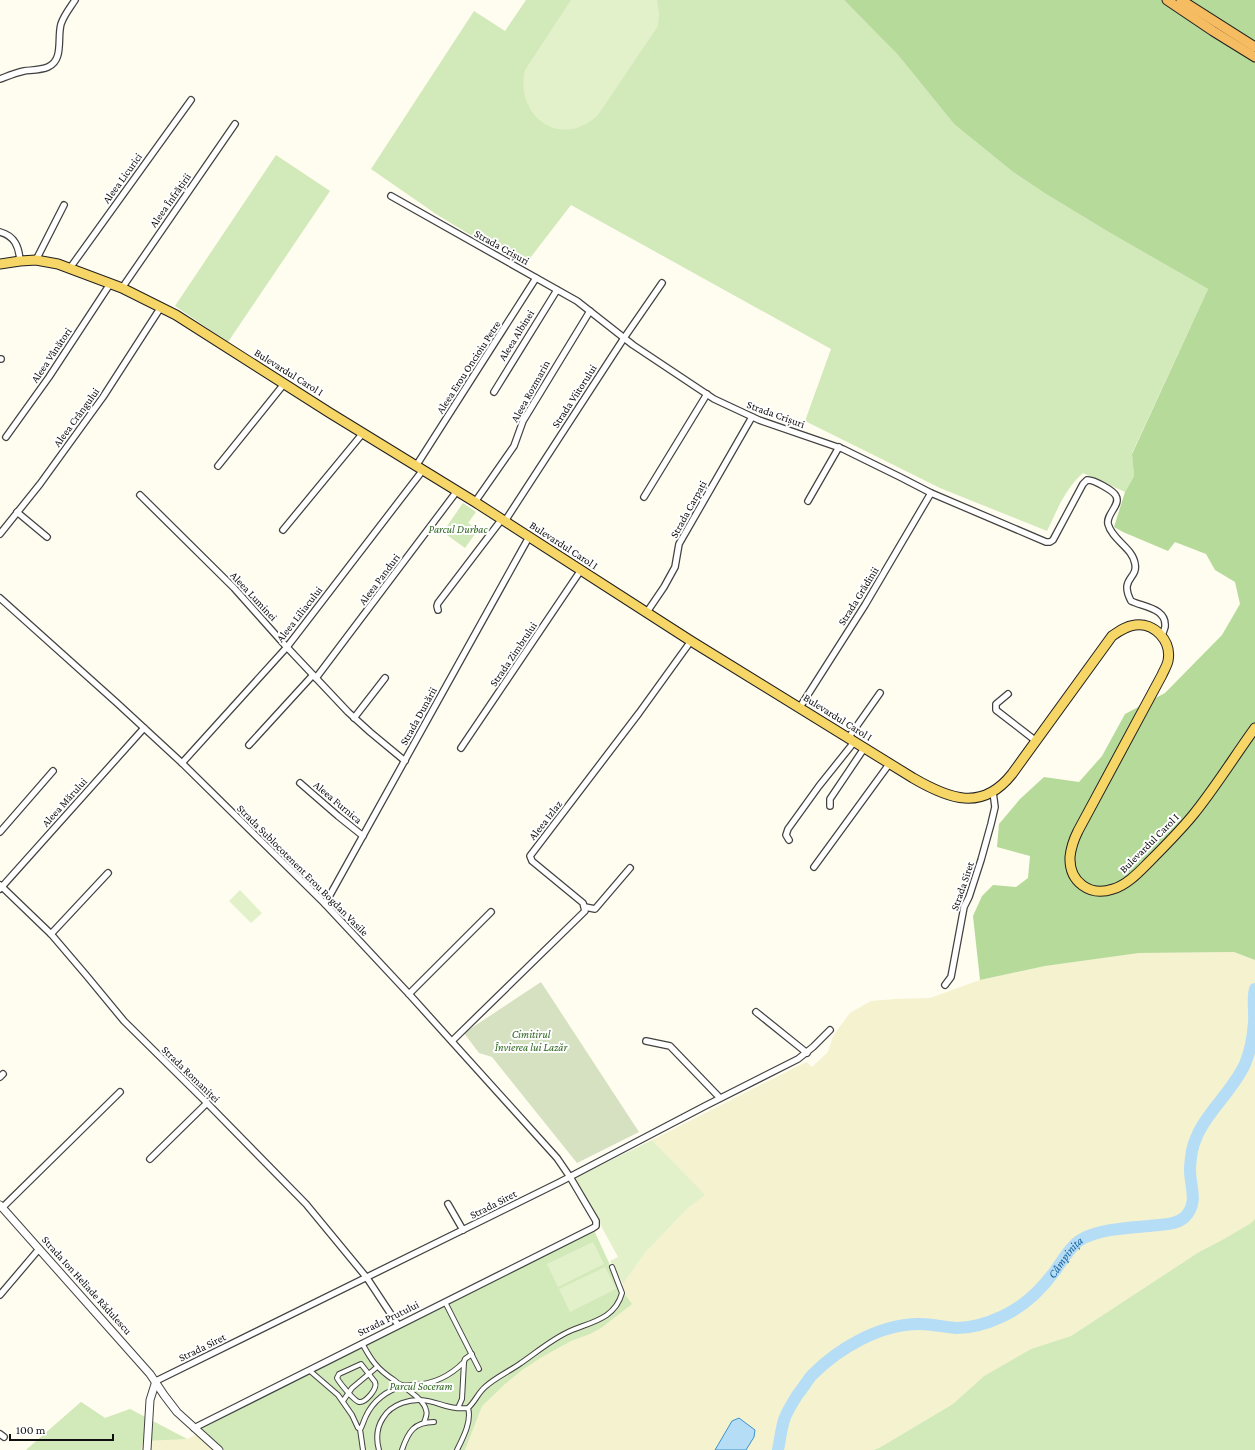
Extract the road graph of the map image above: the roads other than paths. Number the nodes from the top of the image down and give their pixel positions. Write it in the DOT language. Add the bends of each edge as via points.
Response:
graph roads {
  1 [pos="75,0"];
  2 [pos="1166,0"];
  3 [pos="1181,0"];
  4 [pos="1255,48"];
  5 [pos="1255,57"];
  6 [pos="0,79"];
  7 [pos="191,100"];
  8 [pos="235,124"];
  9 [pos="391,196"];
  10 [pos="64,205"];
  11 [pos="0,232"];
  12 [pos="36,260"];
  13 [pos="20,261"];
  14 [pos="0,264"];
  15 [pos="70,268"];
  16 [pos="536,278"];
  17 [pos="662,283"];
  18 [pos="110,284"];
  19 [pos="122,288"];
  20 [pos="557,290"];
  21 [pos="161,307"];
  22 [pos="590,311"];
  23 [pos="624,338"];
  24 [pos="284,384"];
  25 [pos="494,392"];
  26 [pos="706,394"];
  27 [pos="752,418"];
  28 [pos="363,433"];
  29 [pos="6,437"];
  30 [pos="839,447"];
  31 [pos="218,466"];
  32 [pos="420,468"];
  33 [pos="457,491"];
  34 [pos="931,493"];
  35 [pos="140,495"];
  36 [pos="644,498"];
  37 [pos="808,501"];
  38 [pos="475,502"];
  39 [pos="17,512"];
  40 [pos="503,520"];
  41 [pos="283,530"];
  42 [pos="0,534"];
  43 [pos="47,536"];
  44 [pos="529,537"];
  45 [pos="581,570"];
  46 [pos="0,598"];
  47 [pos="438,610"];
  48 [pos="647,612"];
  49 [pos="1162,636"];
  50 [pos="692,641"];
  51 [pos="287,647"];
  52 [pos="314,677"];
  53 [pos="385,678"];
  54 [pos="880,693"];
  55 [pos="1008,694"];
  56 [pos="800,707"];
  57 [pos="354,718"];
  58 [pos="144,728"];
  59 [pos="1255,728"];
  60 [pos="852,739"];
  61 [pos="1036,741"];
  62 [pos="249,745"];
  63 [pos="865,747"];
  64 [pos="461,748"];
  65 [pos="405,761"];
  66 [pos="182,763"];
  67 [pos="890,763"];
  68 [pos="53,771"];
  69 [pos="300,783"];
  70 [pos="993,792"];
  71 [pos="830,806"];
  72 [pos="0,832"];
  73 [pos="363,836"];
  74 [pos="789,840"];
  75 [pos="814,867"];
  76 [pos="630,868"];
  77 [pos="108,873"];
  78 [pos="1,887"];
  79 [pos="325,904"];
  80 [pos="585,907"];
  81 [pos="491,912"];
  82 [pos="51,934"];
  83 [pos="945,986"];
  84 [pos="409,994"];
  85 [pos="756,1012"];
  86 [pos="830,1030"];
  87 [pos="452,1041"];
  88 [pos="646,1041"];
  89 [pos="807,1053"];
  90 [pos="120,1092"];
  91 [pos="720,1098"];
  92 [pos="207,1103"];
  93 [pos="150,1159"];
  94 [pos="570,1177"];
  95 [pos="448,1204"];
  96 [pos="1,1206"];
  97 [pos="463,1230"];
  98 [pos="39,1249"];
  99 [pos="612,1267"];
  100 [pos="368,1278"];
  101 [pos="0,1295"];
  102 [pos="445,1302"];
  103 [pos="398,1325"];
  104 [pos="362,1343"];
  105 [pos="472,1354"];
  106 [pos="464,1362"];
  107 [pos="377,1367"];
  108 [pos="479,1369"];
  109 [pos="309,1370"];
  110 [pos="368,1373"];
  111 [pos="156,1381"];
  112 [pos="403,1386"];
  113 [pos="349,1392"];
  114 [pos="418,1399"];
  115 [pos="343,1401"];
  116 [pos="458,1408"];
  117 [pos="468,1408"];
  118 [pos="434,1422"];
  119 [pos="424,1423"];
  120 [pos="194,1428"];
  121 [pos="360,1429"];
  122 [pos="147,1450"];
  123 [pos="219,1450"];
  124 [pos="363,1450"];
  125 [pos="379,1450"];
  126 [pos="402,1450"];
  127 [pos="457,1450"];
  1 -- 6 [label="street" via="64,16 57,59 53,64 47,68"];
  2 -- 5 [label="highway"];
  3 -- 4 [label="highway"];
  7 -- 15 [label="street, Aleea Licurici"];
  8 -- 19 [label="street, Aleea Înfrățirii"];
  9 -- 16 [label="street, Strada Crișuri"];
  10 -- 12 [label="street"];
  11 -- 13 [label="street" via="16,243"];
  12 -- 13 [label="main road, Bulevardul Carol I"];
  12 -- 15 [label="main road, Bulevardul Carol I"];
  13 -- 14 [label="main road, Bulevardul Carol I"];
  15 -- 18 [label="main road, Bulevardul Carol I"];
  16 -- 20 [label="street, Strada Crișuri"];
  16 -- 32 [label="street, Aleea Erou Oncioiu Petre"];
  17 -- 23 [label="street, Strada Viitorului"];
  18 -- 19 [label="main road, Bulevardul Carol I"];
  18 -- 29 [label="street, Aleea Vânători"];
  19 -- 21 [label="main road, Bulevardul Carol I"];
  20 -- 22 [label="street, Strada Crișuri"];
  20 -- 25 [label="street, Aleea Albinei"];
  21 -- 24 [label="main road, Bulevardul Carol I"];
  21 -- 39 [label="street, Aleea Crângului" via="103,397"];
  22 -- 23 [label="street, Strada Crișuri"];
  22 -- 38 [label="street, Aleea Rozmarin" via="523,421 511,451"];
  23 -- 26 [label="street, Strada Crișuri"];
  23 -- 40 [label="street, Strada Viitorului"];
  24 -- 28 [label="main road, Bulevardul Carol I"];
  24 -- 31 [label="street"];
  26 -- 27 [label="street, Strada Crișuri"];
  26 -- 36 [label="street"];
  27 -- 30 [label="street, Strada Crișuri"];
  27 -- 48 [label="street, Strada Carpați" via="679,544 675,567"];
  28 -- 32 [label="main road, Bulevardul Carol I"];
  28 -- 41 [label="street"];
  30 -- 34 [label="street, Strada Crișuri"];
  30 -- 37 [label="street"];
  32 -- 33 [label="main road, Bulevardul Carol I"];
  32 -- 51 [label="street, Aleea Liliacului"];
  33 -- 38 [label="main road, Bulevardul Carol I"];
  33 -- 52 [label="street, Aleea Panduri"];
  34 -- 49 [label="street, Strada Crișuri" via="1048,543 1053,540 1083,484 1088,480 1113,493 1118,501 1109,515 1110,529 1133,557 1136,565 1126,586 1128,596 1131,601 1160,613 1164,618 1165,627"];
  34 -- 56 [label="street, Strada Grădinii"];
  35 -- 51 [label="street, Aleea Luminei" via="234,588"];
  38 -- 40 [label="main road, Bulevardul Carol I"];
  39 -- 42 [label="street, Aleea Crângului"];
  39 -- 43 [label="street"];
  40 -- 44 [label="main road, Bulevardul Carol I"];
  40 -- 47 [label="street, Strada Viitorului" via="438,603"];
  44 -- 45 [label="main road, Bulevardul Carol I"];
  44 -- 65 [label="street, Strada Dunării"];
  45 -- 48 [label="main road, Bulevardul Carol I"];
  45 -- 64 [label="street, Strada Zimbrului"];
  46 -- 58 [label="street, Strada Sublocotenent Erou Bogdan Vasile"];
  48 -- 50 [label="main road, Bulevardul Carol I"];
  49 -- 59 [label="main road, Bulevardul Carol I" via="1169,654 1166,668 1073,841 1071,864 1079,882 1090,890 1106,891 1132,878 1194,813"];
  49 -- 61 [label="main road, Bulevardul Carol I" via="1152,628 1142,625 1128,627 1112,636"];
  50 -- 56 [label="main road, Bulevardul Carol I"];
  50 -- 80 [label="street, Aleea Izlaz" via="530,856 532,861 580,900"];
  51 -- 52 [label="street, Aleea Luminei"];
  51 -- 66 [label="street, Aleea Liliacului"];
  52 -- 57 [label="street, Aleea Luminei"];
  52 -- 62 [label="street, Aleea Panduri"];
  53 -- 57 [label="street"];
  54 -- 60 [label="street"];
  55 -- 61 [label="street" via="996,704 996,710"];
  56 -- 60 [label="main road, Bulevardul Carol I"];
  57 -- 65 [label="street, Aleea Luminei"];
  58 -- 66 [label="street, Strada Sublocotenent Erou Bogdan Vasile"];
  58 -- 78 [label="street, Aleea Mărului"];
  60 -- 63 [label="main road, Bulevardul Carol I"];
  60 -- 74 [label="street" via="788,829 786,835"];
  61 -- 70 [label="main road, Bulevardul Carol I" via="1006,781"];
  63 -- 67 [label="main road, Bulevardul Carol I"];
  63 -- 71 [label="street" via="830,799"];
  65 -- 73 [label="street, Strada Dunării"];
  66 -- 79 [label="street, Strada Sublocotenent Erou Bogdan Vasile"];
  67 -- 70 [label="main road, Bulevardul Carol I" via="950,796 972,798"];
  67 -- 75 [label="street"];
  68 -- 72 [label="street"];
  69 -- 73 [label="street, Aleea Furnica"];
  70 -- 83 [label="street, Strada Siret" via="995,807 991,824 982,860 964,907 951,977"];
  73 -- 79 [label="street, Strada Dunării"];
  76 -- 80 [label="street" via="595,909"];
  77 -- 82 [label="street"];
  78 -- 82 [label="street, Strada Romaniței"];
  79 -- 84 [label="street, Strada Sublocotenent Erou Bogdan Vasile"];
  80 -- 87 [label="street" via="583,915"];
  81 -- 84 [label="street"];
  82 -- 92 [label="street, Strada Romaniței" via="124,1021"];
  84 -- 87 [label="street, Strada Sublocotenent Erou Bogdan Vasile"];
  85 -- 89 [label="street"];
  86 -- 89 [label="street, Strada Siret"];
  87 -- 94 [label="street, Strada Sublocotenent Erou Bogdan Vasile" via="557,1158"];
  88 -- 91 [label="street" via="670,1046"];
  89 -- 91 [label="street, Strada Siret"];
  90 -- 96 [label="street"];
  91 -- 94 [label="street, Strada Siret"];
  92 -- 93 [label="street"];
  92 -- 100 [label="street, Strada Romaniței" via="306,1204"];
  94 -- 97 [label="street, Strada Siret"];
  94 -- 102 [label="street, Strada Prutului" via="596,1226"];
  95 -- 97 [label="street"];
  96 -- 98 [label="street, Strada Ion Heliade Rădulescu"];
  97 -- 100 [label="street, Strada Siret"];
  98 -- 101 [label="street"];
  98 -- 111 [label="street, Strada Ion Heliade Rădulescu"];
  99 -- 117 [label="street" via="622,1293 616,1306 597,1321 544,1346 489,1383"];
  100 -- 103 [label="street, Strada Romaniței"];
  100 -- 111 [label="street, Strada Siret"];
  102 -- 103 [label="street, Strada Prutului"];
  102 -- 105 [label="street"];
  103 -- 104 [label="street, Strada Prutului"];
  104 -- 107 [label="street"];
  104 -- 109 [label="street, Strada Prutului"];
  105 -- 106 [label="street"];
  105 -- 108 [label="street"];
  106 -- 112 [label="street" via="439,1381"];
  106 -- 116 [label="street" via="462,1399"];
  107 -- 110 [label="street"];
  107 -- 112 [label="street"];
  109 -- 115 [label="street"];
  109 -- 120 [label="street, Strada Prutului"];
  110 -- 113 [label="street"];
  110 -- 113 [label="street" via="377,1386 364,1400 355,1400"];
  110 -- 113 [label="street" via="361,1364 339,1374 338,1380"];
  111 -- 120 [label="street" via="172,1406"];
  111 -- 122 [label="street" via="150,1400"];
  112 -- 114 [label="street"];
  112 -- 121 [label="street" via="382,1395 368,1411"];
  113 -- 115 [label="street"];
  114 -- 116 [label="street"];
  114 -- 119 [label="street" via="426,1410"];
  114 -- 125 [label="street" via="397,1404 383,1417 377,1434"];
  115 -- 121 [label="street"];
  116 -- 117 [label="street"];
  117 -- 127 [label="street" via="466,1431"];
  118 -- 119 [label="street"];
  119 -- 126 [label="street" via="416,1426 408,1434"];
  120 -- 123 [label="street"];
  121 -- 124 [label="street"];
}
